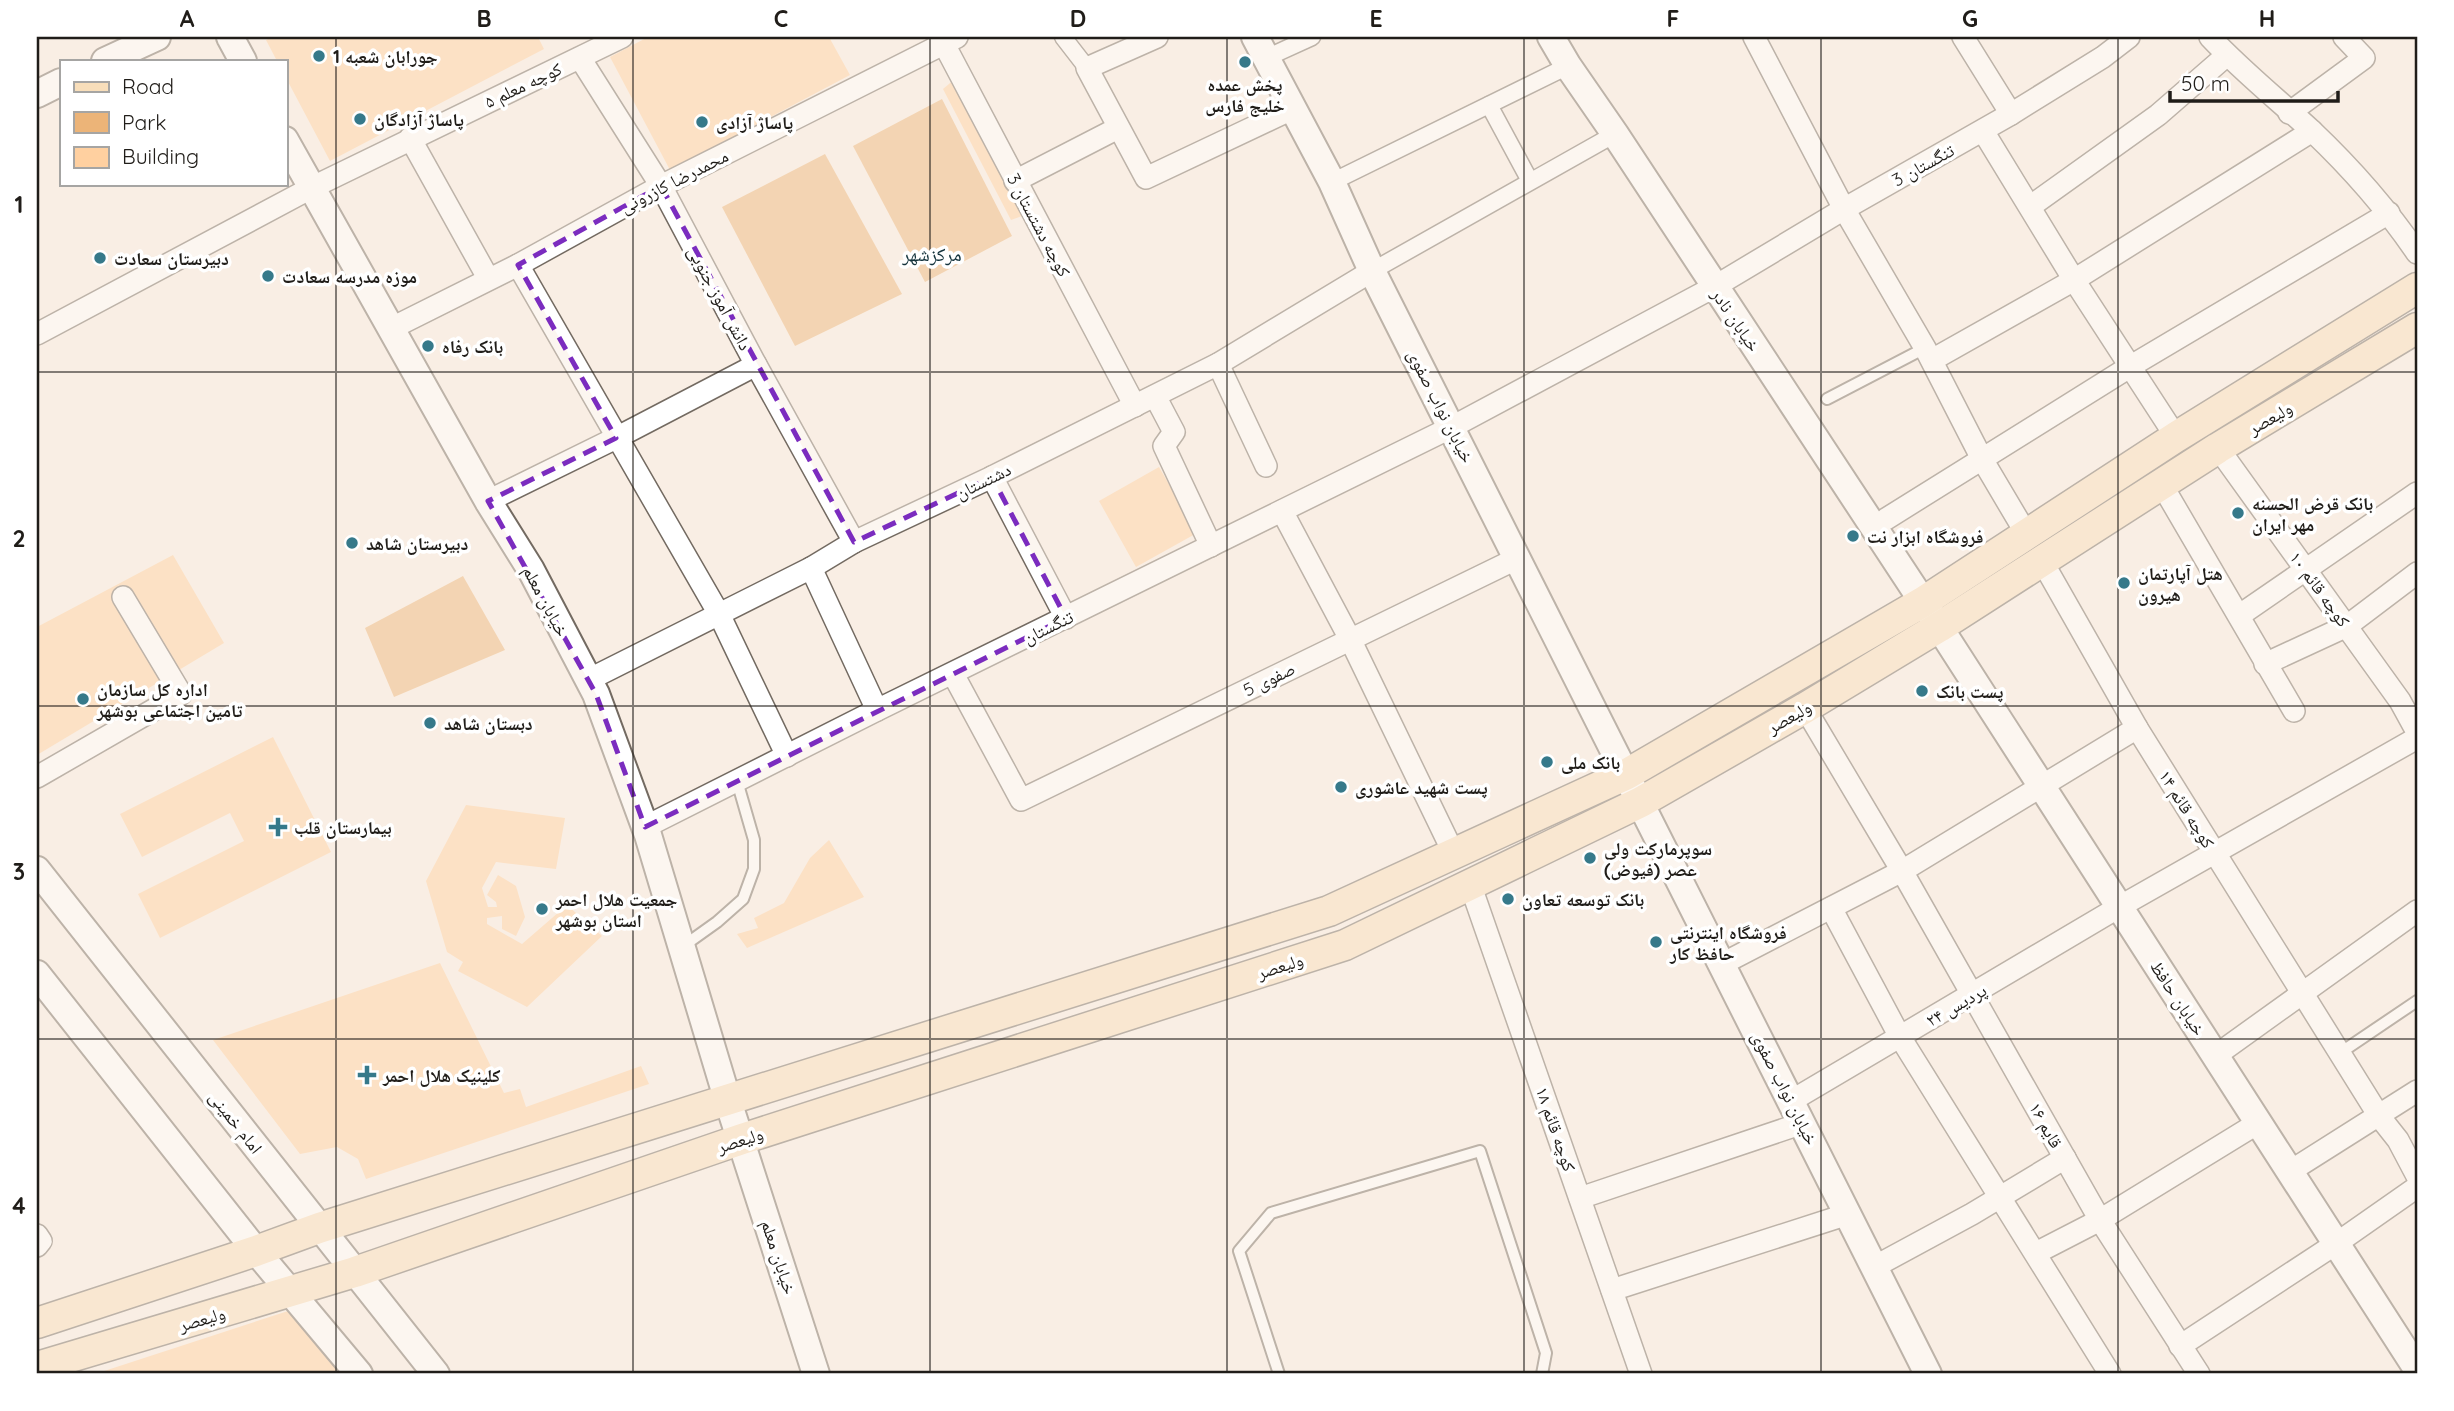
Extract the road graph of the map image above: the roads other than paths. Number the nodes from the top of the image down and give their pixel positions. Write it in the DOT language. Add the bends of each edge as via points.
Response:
graph roads {
  1 [pos="157,37"];
  2 [pos="230,37"];
  3 [pos="622,37"];
  4 [pos="1063,37"];
  5 [pos="1157,37"];
  6 [pos="1312,37"];
  7 [pos="1551,37"];
  8 [pos="1754,37"];
  9 [pos="1963,37"];
  10 [pos="2129,37"];
  11 [pos="2210,37"];
  12 [pos="2344,37"];
  13 [pos="951,41"];
  14 [pos="1261,48"];
  15 [pos="2227,55"];
  16 [pos="580,58"];
  17 [pos="107,60"];
  18 [pos="242,60"];
  19 [pos="1567,66"];
  20 [pos="1087,68"];
  21 [pos="1489,106"];
  22 [pos="1292,109"];
  23 [pos="2289,113"];
  24 [pos="2011,114"];
  25 [pos="1118,128"];
  26 [pos="1983,131"];
  27 [pos="2312,131"];
  28 [pos="1615,134"];
  29 [pos="410,138"];
  30 [pos="287,144"];
  31 [pos="1015,180"];
  32 [pos="1530,181"];
  33 [pos="1332,182"];
  34 [pos="661,187"];
  35 [pos="311,188"];
  36 [pos="2031,206"];
  37 [pos="1844,208"];
  38 [pos="2389,213"];
  39 [pos="2417,253"];
  40 [pos="518,265"];
  41 [pos="1373,271"];
  42 [pos="488,278"];
  43 [pos="2074,280"];
  44 [pos="1714,287"];
  45 [pos="2417,288"];
  46 [pos="392,328"];
  47 [pos="2416,331"];
  48 [pos="37,334"];
  49 [pos="1928,354"];
  50 [pos="1218,364"];
  51 [pos="755,365"];
  52 [pos="2131,366"];
  53 [pos="1155,396"];
  54 [pos="1827,399"];
  55 [pos="1135,406"];
  56 [pos="1452,427"];
  57 [pos="2176,437"];
  58 [pos="616,438"];
  59 [pos="2218,448"];
  60 [pos="1982,459"];
  61 [pos="1266,466"];
  62 [pos="992,477"];
  63 [pos="2162,485"];
  64 [pos="2417,493"];
  65 [pos="488,501"];
  66 [pos="1282,511"];
  67 [pos="1886,519"];
  68 [pos="2027,535"];
  69 [pos="854,542"];
  70 [pos="1211,546"];
  71 [pos="1518,558"];
  72 [pos="2042,561"];
  73 [pos="811,568"];
  74 [pos="2305,568"];
  75 [pos="2417,573"];
  76 [pos="123,597"];
  77 [pos="1923,602"];
  78 [pos="719,614"];
  79 [pos="2240,615"];
  80 [pos="1066,618"];
  81 [pos="2347,626"];
  82 [pos="1939,627"];
  83 [pos="1350,639"];
  84 [pos="2265,664"];
  85 [pos="953,674"];
  86 [pos="588,680"];
  87 [pos="2409,695"];
  88 [pos="1805,708"];
  89 [pos="877,710"];
  90 [pos="2294,712"];
  91 [pos="2137,727"];
  92 [pos="2417,732"];
  93 [pos="2417,738"];
  94 [pos="787,756"];
  95 [pos="1627,774"];
  96 [pos="37,777"];
  97 [pos="737,780"];
  98 [pos="2042,787"];
  99 [pos="1641,802"];
  100 [pos="645,827"];
  101 [pos="1454,854"];
  102 [pos="2216,854"];
  103 [pos="37,870"];
  104 [pos="1902,871"];
  105 [pos="1470,884"];
  106 [pos="2119,907"];
  107 [pos="1831,908"];
  108 [pos="2417,911"];
  109 [pos="682,947"];
  110 [pos="1213,947"];
  111 [pos="1722,964"];
  112 [pos="37,974"];
  113 [pos="1225,984"];
  114 [pos="2303,994"];
  115 [pos="1973,995"];
  116 [pos="2417,1001"];
  117 [pos="1900,1037"];
  118 [pos="2340,1053"];
  119 [pos="2215,1056"];
  120 [pos="2417,1091"];
  121 [pos="727,1098"];
  122 [pos="1797,1112"];
  123 [pos="2379,1115"];
  124 [pos="2258,1123"];
  125 [pos="742,1139"];
  126 [pos="2065,1158"];
  127 [pos="2290,1171"];
  128 [pos="2417,1176"];
  129 [pos="2417,1187"];
  130 [pos="2000,1197"];
  131 [pos="1580,1198"];
  132 [pos="1848,1214"];
  133 [pos="2100,1220"];
  134 [pos="319,1228"];
  135 [pos="37,1235"];
  136 [pos="2337,1243"];
  137 [pos="37,1246"];
  138 [pos="256,1251"];
  139 [pos="2036,1253"];
  140 [pos="1874,1267"];
  141 [pos="355,1272"];
  142 [pos="1612,1290"];
  143 [pos="292,1293"];
  144 [pos="37,1323"];
  145 [pos="2180,1346"];
  146 [pos="37,1367"];
  147 [pos="2417,1369"];
  148 [pos="359,1374"];
  149 [pos="436,1374"];
  150 [pos="816,1374"];
  151 [pos="1279,1374"];
  152 [pos="1542,1374"];
  153 [pos="1642,1374"];
  154 [pos="1928,1374"];
  155 [pos="2110,1374"];
  156 [pos="2199,1374"];
  1 -- 17 [label="street"];
  2 -- 18 [label="street"];
  3 -- 16 [label="street, کوچه معلم ۵"];
  4 -- 20 [label="street"];
  5 -- 20 [label="street"];
  6 -- 14 [label="street"];
  7 -- 19 [label="street, خیابان نادر"];
  8 -- 37 [label="street"];
  9 -- 24 [label="street"];
  10 -- 24 [label="street, تنگستان 3"];
  11 -- 15 [label="street"];
  12 -- 23 [label="street" via="2364,58"];
  13 -- 31 [label="street, کوچه دشتستان 3"];
  13 -- 34 [label="street, محمدرضا کازرونی"];
  14 -- 22 [label="street, خیابان نواب صفوی"];
  15 -- 23 [label="street"];
  15 -- 36 [label="street" via="2158,115"];
  16 -- 29 [label="street, کوچه معلم ۵"];
  16 -- 34 [label="street, دانش آموز جنوبی"];
  19 -- 21 [label="street"];
  19 -- 28 [label="street, خیابان نادر"];
  20 -- 25 [label="street"];
  21 -- 32 [label="street"];
  21 -- 33 [label="street"];
  22 -- 25 [label="street" via="1146,177"];
  22 -- 33 [label="street, خیابان نواب صفوی"];
  23 -- 27 [label="street"];
  24 -- 26 [label="street, تنگستان 3"];
  25 -- 31 [label="street"];
  26 -- 36 [label="street"];
  26 -- 37 [label="street, تنگستان 3"];
  27 -- 38 [label="street"];
  27 -- 43 [label="street"];
  28 -- 32 [label="street"];
  28 -- 44 [label="street, خیابان نادر"];
  29 -- 35 [label="street, کوچه معلم ۵"];
  29 -- 42 [label="street"];
  30 -- 35 [label="street, خیابان معلم"];
  31 -- 55 [label="street, کوچه دشتستان 3"];
  32 -- 41 [label="street"];
  33 -- 41 [label="street, خیابان نواب صفوی"];
  34 -- 40 [label="street, محمدرضا کازرونی"];
  34 -- 51 [label="street, دانش آموز جنوبی"];
  35 -- 46 [label="street, خیابان معلم"];
  35 -- 48 [label="street, کوچه معلم ۵"];
  36 -- 43 [label="street"];
  37 -- 44 [label="street, تنگستان 3"];
  37 -- 49 [label="street"];
  38 -- 39 [label="street"];
  38 -- 52 [label="street"];
  40 -- 42 [label="street, محمدرضا کازرونی"];
  40 -- 58 [label="street"];
  41 -- 50 [label="street, دشتستان"];
  41 -- 56 [label="street, خیابان نواب صفوی"];
  42 -- 46 [label="street, محمدرضا کازرونی"];
  43 -- 49 [label="street"];
  43 -- 52 [label="street"];
  44 -- 56 [label="street, تنگستان 3"];
  44 -- 77 [label="street, خیابان نادر"];
  45 -- 57 [label="main road, ولیعصر"];
  46 -- 65 [label="street, خیابان معلم"];
  47 -- 59 [label="main road, ولیعصر"];
  49 -- 54 [label="lane"];
  49 -- 60 [label="street"];
  50 -- 53 [label="street, دشتستان"];
  50 -- 61 [label="street"];
  51 -- 58 [label="street"];
  51 -- 69 [label="street, دانش آموز جنوبی"];
  52 -- 57 [label="street"];
  52 -- 60 [label="street"];
  53 -- 55 [label="street, دشتستان"];
  53 -- 70 [label="street" via="1174,432 1164,446"];
  55 -- 62 [label="street, دشتستان"];
  56 -- 66 [label="street, تنگستان"];
  56 -- 71 [label="street, خیابان نواب صفوی"];
  57 -- 68 [label="main road, ولیعصر"];
  58 -- 65 [label="street"];
  58 -- 78 [label="street"];
  59 -- 63 [label="main road, ولیعصر"];
  59 -- 74 [label="street, کوچه قائم ۱۰"];
  60 -- 67 [label="street"];
  60 -- 68 [label="street"];
  62 -- 69 [label="street, دشتستان"];
  62 -- 80 [label="street"];
  63 -- 72 [label="main road, ولیعصر"];
  63 -- 79 [label="street"];
  64 -- 74 [label="street"];
  65 -- 86 [label="street, خیابان معلم" via="531,570"];
  66 -- 70 [label="street, تنگستان"];
  66 -- 83 [label="street"];
  68 -- 77 [label="main road, ولیعصر"];
  69 -- 73 [label="street, دشتستان"];
  70 -- 80 [label="street, تنگستان"];
  71 -- 83 [label="street, صفوی 5"];
  71 -- 95 [label="street, خیابان نواب صفوی"];
  72 -- 82 [label="main road, ولیعصر"];
  72 -- 91 [label="street, کوچه قائم ۱۴"];
  73 -- 78 [label="street, دشتستان"];
  73 -- 89 [label="street"];
  74 -- 79 [label="street"];
  74 -- 81 [label="street, کوچه قائم ۱۰"];
  75 -- 81 [label="street"];
  76 -- 96 [label="street" via="181,694"];
  77 -- 82 [label="street, خیابان نادر"];
  77 -- 95 [label="main road, ولیعصر"];
  78 -- 86 [label="street, دشتستان"];
  78 -- 94 [label="street"];
  79 -- 84 [label="street"];
  80 -- 85 [label="street, تنگستان"];
  81 -- 84 [label="street"];
  81 -- 87 [label="street, کوچه قائم ۱۰"];
  82 -- 88 [label="main road, ولیعصر"];
  82 -- 98 [label="street, خیابان حافظ"];
  83 -- 85 [label="street, صفوی 5" via="1020,800"];
  83 -- 101 [label="street"];
  84 -- 90 [label="street"];
  85 -- 89 [label="street, تنگستان"];
  86 -- 100 [label="street, خیابان معلم"];
  87 -- 92 [label="street, کوچه قائم ۱۰"];
  88 -- 99 [label="main road, ولیعصر"];
  88 -- 104 [label="street, قایم ۱۶"];
  89 -- 94 [label="street, تنگستان"];
  91 -- 98 [label="street"];
  91 -- 102 [label="street, کوچه قائم ۱۴"];
  93 -- 102 [label="street, پردیس ۲۴"];
  94 -- 97 [label="street, تنگستان"];
  95 -- 99 [label="street, خیابان نواب صفوی"];
  95 -- 101 [label="main road, ولیعصر"];
  97 -- 100 [label="street, تنگستان"];
  97 -- 109 [label="lane" via="754,840 754,869 743,899"];
  98 -- 104 [label="street"];
  98 -- 106 [label="street, خیابان حافظ"];
  99 -- 105 [label="main road, ولیعصر"];
  99 -- 111 [label="street, خیابان نواب صفوی"];
  100 -- 109 [label="street, خیابان معلم"];
  101 -- 110 [label="main road, ولیعصر" via="1329,911"];
  102 -- 106 [label="street, پردیس ۲۴"];
  102 -- 114 [label="street, کوچه قائم ۱۴"];
  103 -- 134 [label="street, امام خمینی"];
  104 -- 107 [label="street"];
  104 -- 115 [label="street, قایم ۱۶"];
  105 -- 113 [label="main road, ولیعصر" via="1345,945"];
  105 -- 131 [label="street, کوچه قائم ۱۸"];
  106 -- 115 [label="street, پردیس ۲۴"];
  106 -- 119 [label="street, خیابان حافظ"];
  107 -- 111 [label="street"];
  107 -- 117 [label="street"];
  108 -- 114 [label="street"];
  109 -- 121 [label="street, خیابان معلم"];
  110 -- 113 [label="main road"];
  110 -- 121 [label="main road, ولیعصر"];
  111 -- 122 [label="street, خیابان نواب صفوی"];
  112 -- 138 [label="street"];
  113 -- 125 [label="main road, ولیعصر"];
  114 -- 118 [label="street, کوچه قائم ۱۴"];
  114 -- 119 [label="street"];
  115 -- 117 [label="street, پردیس ۲۴"];
  115 -- 126 [label="street, قایم ۱۶"];
  116 -- 118 [label="lane"];
  117 -- 122 [label="street, پردیس ۲۴"];
  117 -- 130 [label="street"];
  118 -- 123 [label="street, کوچه قائم ۱۴"];
  119 -- 124 [label="street, خیابان حافظ"];
  120 -- 123 [label="street"];
  121 -- 125 [label="street, خیابان معلم"];
  121 -- 134 [label="main road, ولیعصر"];
  122 -- 131 [label="street, پردیس ۲۴"];
  122 -- 132 [label="street, خیابان نواب صفوی"];
  123 -- 127 [label="street"];
  123 -- 128 [label="street, کوچه قائم ۱۴"];
  124 -- 127 [label="street, خیابان حافظ"];
  124 -- 133 [label="street"];
  125 -- 141 [label="main road, ولیعصر"];
  125 -- 150 [label="street, خیابان معلم"];
  126 -- 130 [label="street"];
  126 -- 133 [label="street, قایم ۱۶"];
  127 -- 136 [label="street, خیابان حافظ"];
  129 -- 136 [label="street"];
  130 -- 139 [label="street"];
  130 -- 140 [label="street"];
  131 -- 142 [label="street, کوچه قائم ۱۸"];
  132 -- 140 [label="street, خیابان نواب صفوی"];
  132 -- 142 [label="street"];
  133 -- 139 [label="street"];
  133 -- 145 [label="street, قایم ۱۶"];
  134 -- 138 [label="main road, ولیعصر"];
  134 -- 141 [label="street, امام خمینی"];
  135 -- 137 [label="street" via="41,1241"];
  136 -- 145 [label="street"];
  136 -- 147 [label="street, خیابان حافظ"];
  138 -- 143 [label="street"];
  138 -- 144 [label="main road, ولیعصر"];
  139 -- 155 [label="street"];
  140 -- 154 [label="street, خیابان نواب صفوی"];
  141 -- 143 [label="main road, ولیعصر"];
  141 -- 149 [label="street, امام خمینی"];
  142 -- 153 [label="street, کوچه قائم ۱۸"];
  143 -- 146 [label="main road, ولیعصر"];
  143 -- 148 [label="street"];
  145 -- 156 [label="street, قایم ۱۶"];
  151 -- 152 [label="lane" via="1239,1251 1271,1213 1479,1151 1546,1353"];
}
